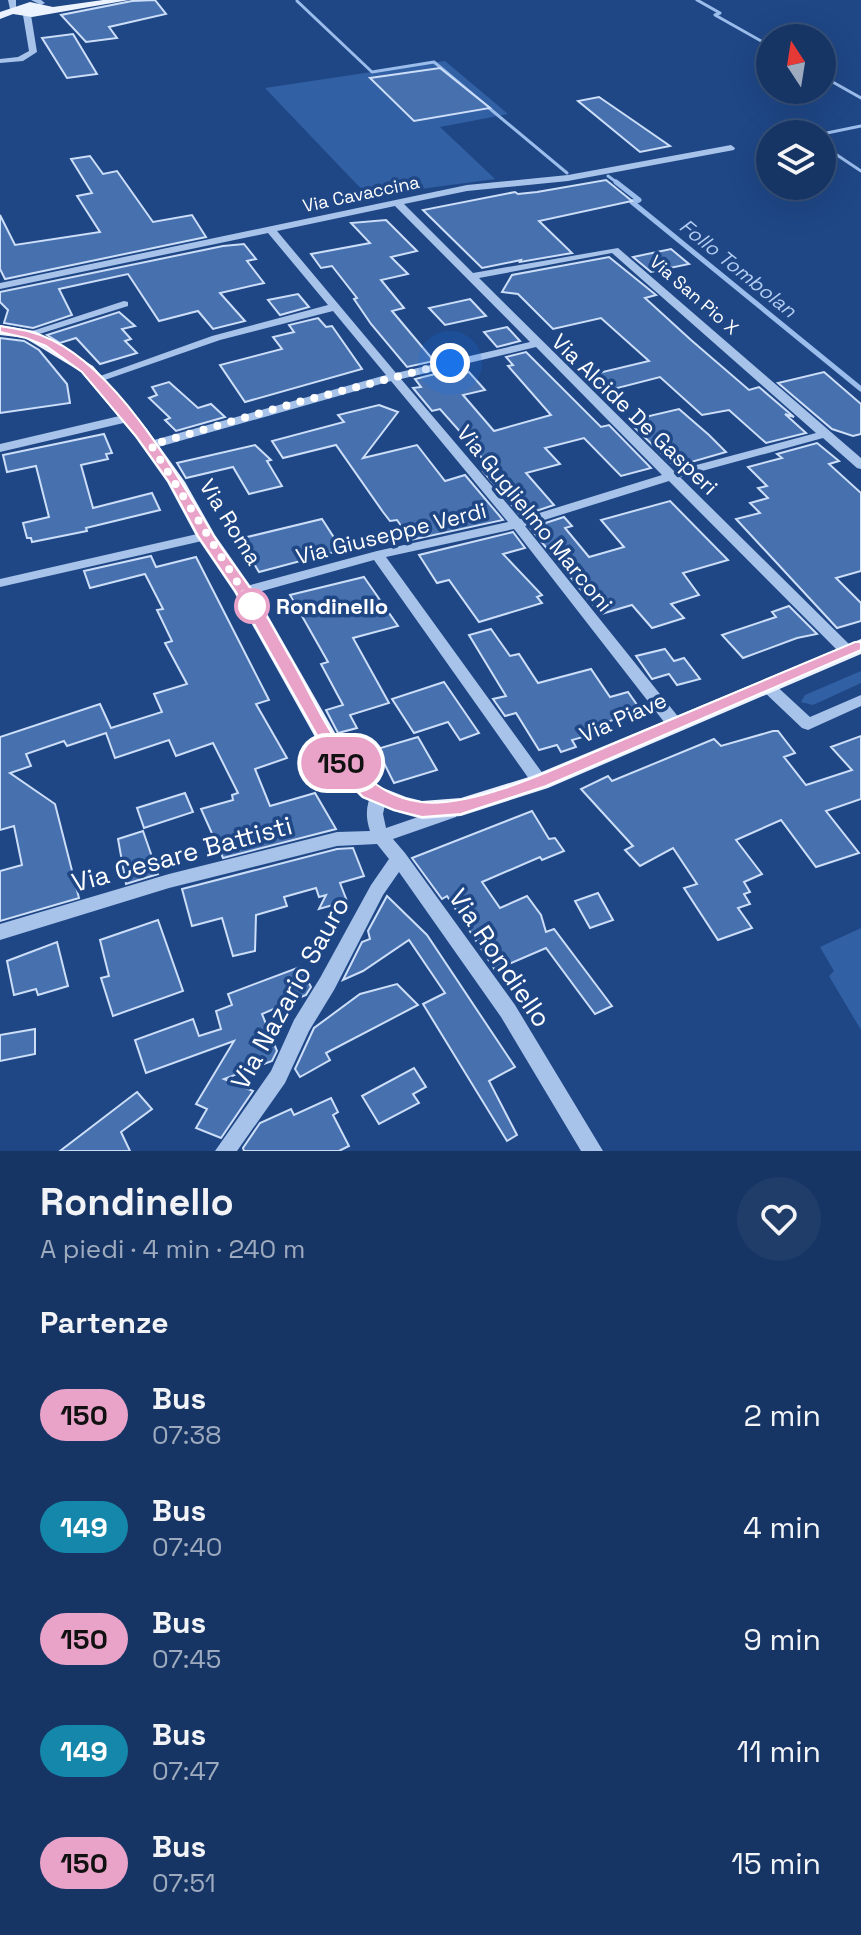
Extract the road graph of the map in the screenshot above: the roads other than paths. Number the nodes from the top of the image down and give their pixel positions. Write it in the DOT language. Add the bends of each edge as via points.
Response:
graph roads {
  1 [pos="124,0"];
  2 [pos="40,5"];
  3 [pos="12,6"];
  4 [pos="26,15"];
  5 [pos="0,17"];
  6 [pos="0,61"];
  7 [pos="731,148"];
  8 [pos="397,203"];
  9 [pos="270,229"];
  10 [pos="469,277"];
  11 [pos="0,286"];
  12 [pos="124,304"];
  13 [pos="334,307"];
  14 [pos="0,330"];
  15 [pos="29,334"];
  16 [pos="536,344"];
  17 [pos="393,377"];
  18 [pos="95,380"];
  19 [pos="128,418"];
  20 [pos="825,434"];
  21 [pos="151,445"];
  22 [pos="0,448"];
  23 [pos="861,465"];
  24 [pos="671,476"];
  25 [pos="517,524"];
  26 [pos="206,536"];
  27 [pos="377,555"];
  28 [pos="0,583"];
  29 [pos="244,591"];
  30 [pos="854,648"];
  31 [pos="766,685"];
  32 [pos="861,700"];
  33 [pos="674,723"];
  34 [pos="540,782"];
  35 [pos="390,800"];
  36 [pos="461,807"];
  37 [pos="379,837"];
  38 [pos="399,858"];
  39 [pos="0,932"];
  40 [pos="225,1151"];
  41 [pos="593,1151"];
  1 -- 2 [label="main road"];
  2 -- 3 [label="main road"];
  2 -- 4 [label="main road"];
  3 -- 4 [label="main road"];
  3 -- 5 [label="main road"];
  4 -- 5 [label="main road"];
  4 -- 6 [label="street" via="33,52"];
  7 -- 8 [label="street, Via Cavaccina"];
  8 -- 9 [label="street, Via Cavaccina"];
  8 -- 10 [label="street, Via Alcide De Gasperi"];
  9 -- 11 [label="street, Via Cavaccina"];
  9 -- 13 [label="street, Via Guglielmo Marconi"];
  10 -- 16 [label="street, Via Alcide De Gasperi"];
  10 -- 20 [label="street, Via San Pio X" via="614,250"];
  12 -- 15 [label="street, Via Roma"];
  13 -- 17 [label="street, Via Guglielmo Marconi"];
  13 -- 18 [label="street" via="216,338"];
  14 -- 15 [label="main road, Via Roma"];
  15 -- 18 [label="main road, Via Roma" via="87,369"];
  16 -- 17 [label="street"];
  16 -- 24 [label="street, Via Alcide De Gasperi"];
  17 -- 21 [label="street"];
  17 -- 25 [label="street, Via Guglielmo Marconi"];
  18 -- 19 [label="main road, Via Roma"];
  19 -- 21 [label="main road, Via Roma"];
  19 -- 22 [label="street"];
  20 -- 23 [label="street, Via San Pio X"];
  20 -- 24 [label="street, Via Giuseppe Verdi"];
  21 -- 26 [label="main road, Via Roma"];
  24 -- 25 [label="street, Via Giuseppe Verdi"];
  24 -- 30 [label="street, Via Alcide De Gasperi"];
  25 -- 27 [label="street, Via Giuseppe Verdi"];
  25 -- 33 [label="street, Via Guglielmo Marconi"];
  26 -- 28 [label="street"];
  26 -- 29 [label="main road, Via Roma"];
  27 -- 29 [label="street, Via Giuseppe Verdi"];
  27 -- 34 [label="street"];
  29 -- 35 [label="main road, Via Roma" via="342,765 356,782"];
  30 -- 31 [label="main road, Via Piave"];
  31 -- 32 [label="street" via="808,724"];
  31 -- 33 [label="main road, Via Piave"];
  33 -- 34 [label="main road, Via Piave"];
  34 -- 36 [label="main road, Via Piave"];
  35 -- 36 [label="main road, Via Piave" via="422,810"];
  35 -- 37 [label="street" via="393,826"];
  35 -- 37 [label="street" via="373,808"];
  36 -- 37 [label="street, Via Cesare Battisti"];
  37 -- 38 [label="street, Via Rondiello"];
  37 -- 39 [label="street, Via Cesare Battisti" via="337,839 169,881"];
  38 -- 40 [label="street, Via Nazario Sauro" via="301,1026 278,1077"];
  38 -- 41 [label="street, Via Rondiello" via="508,1011"];
}
